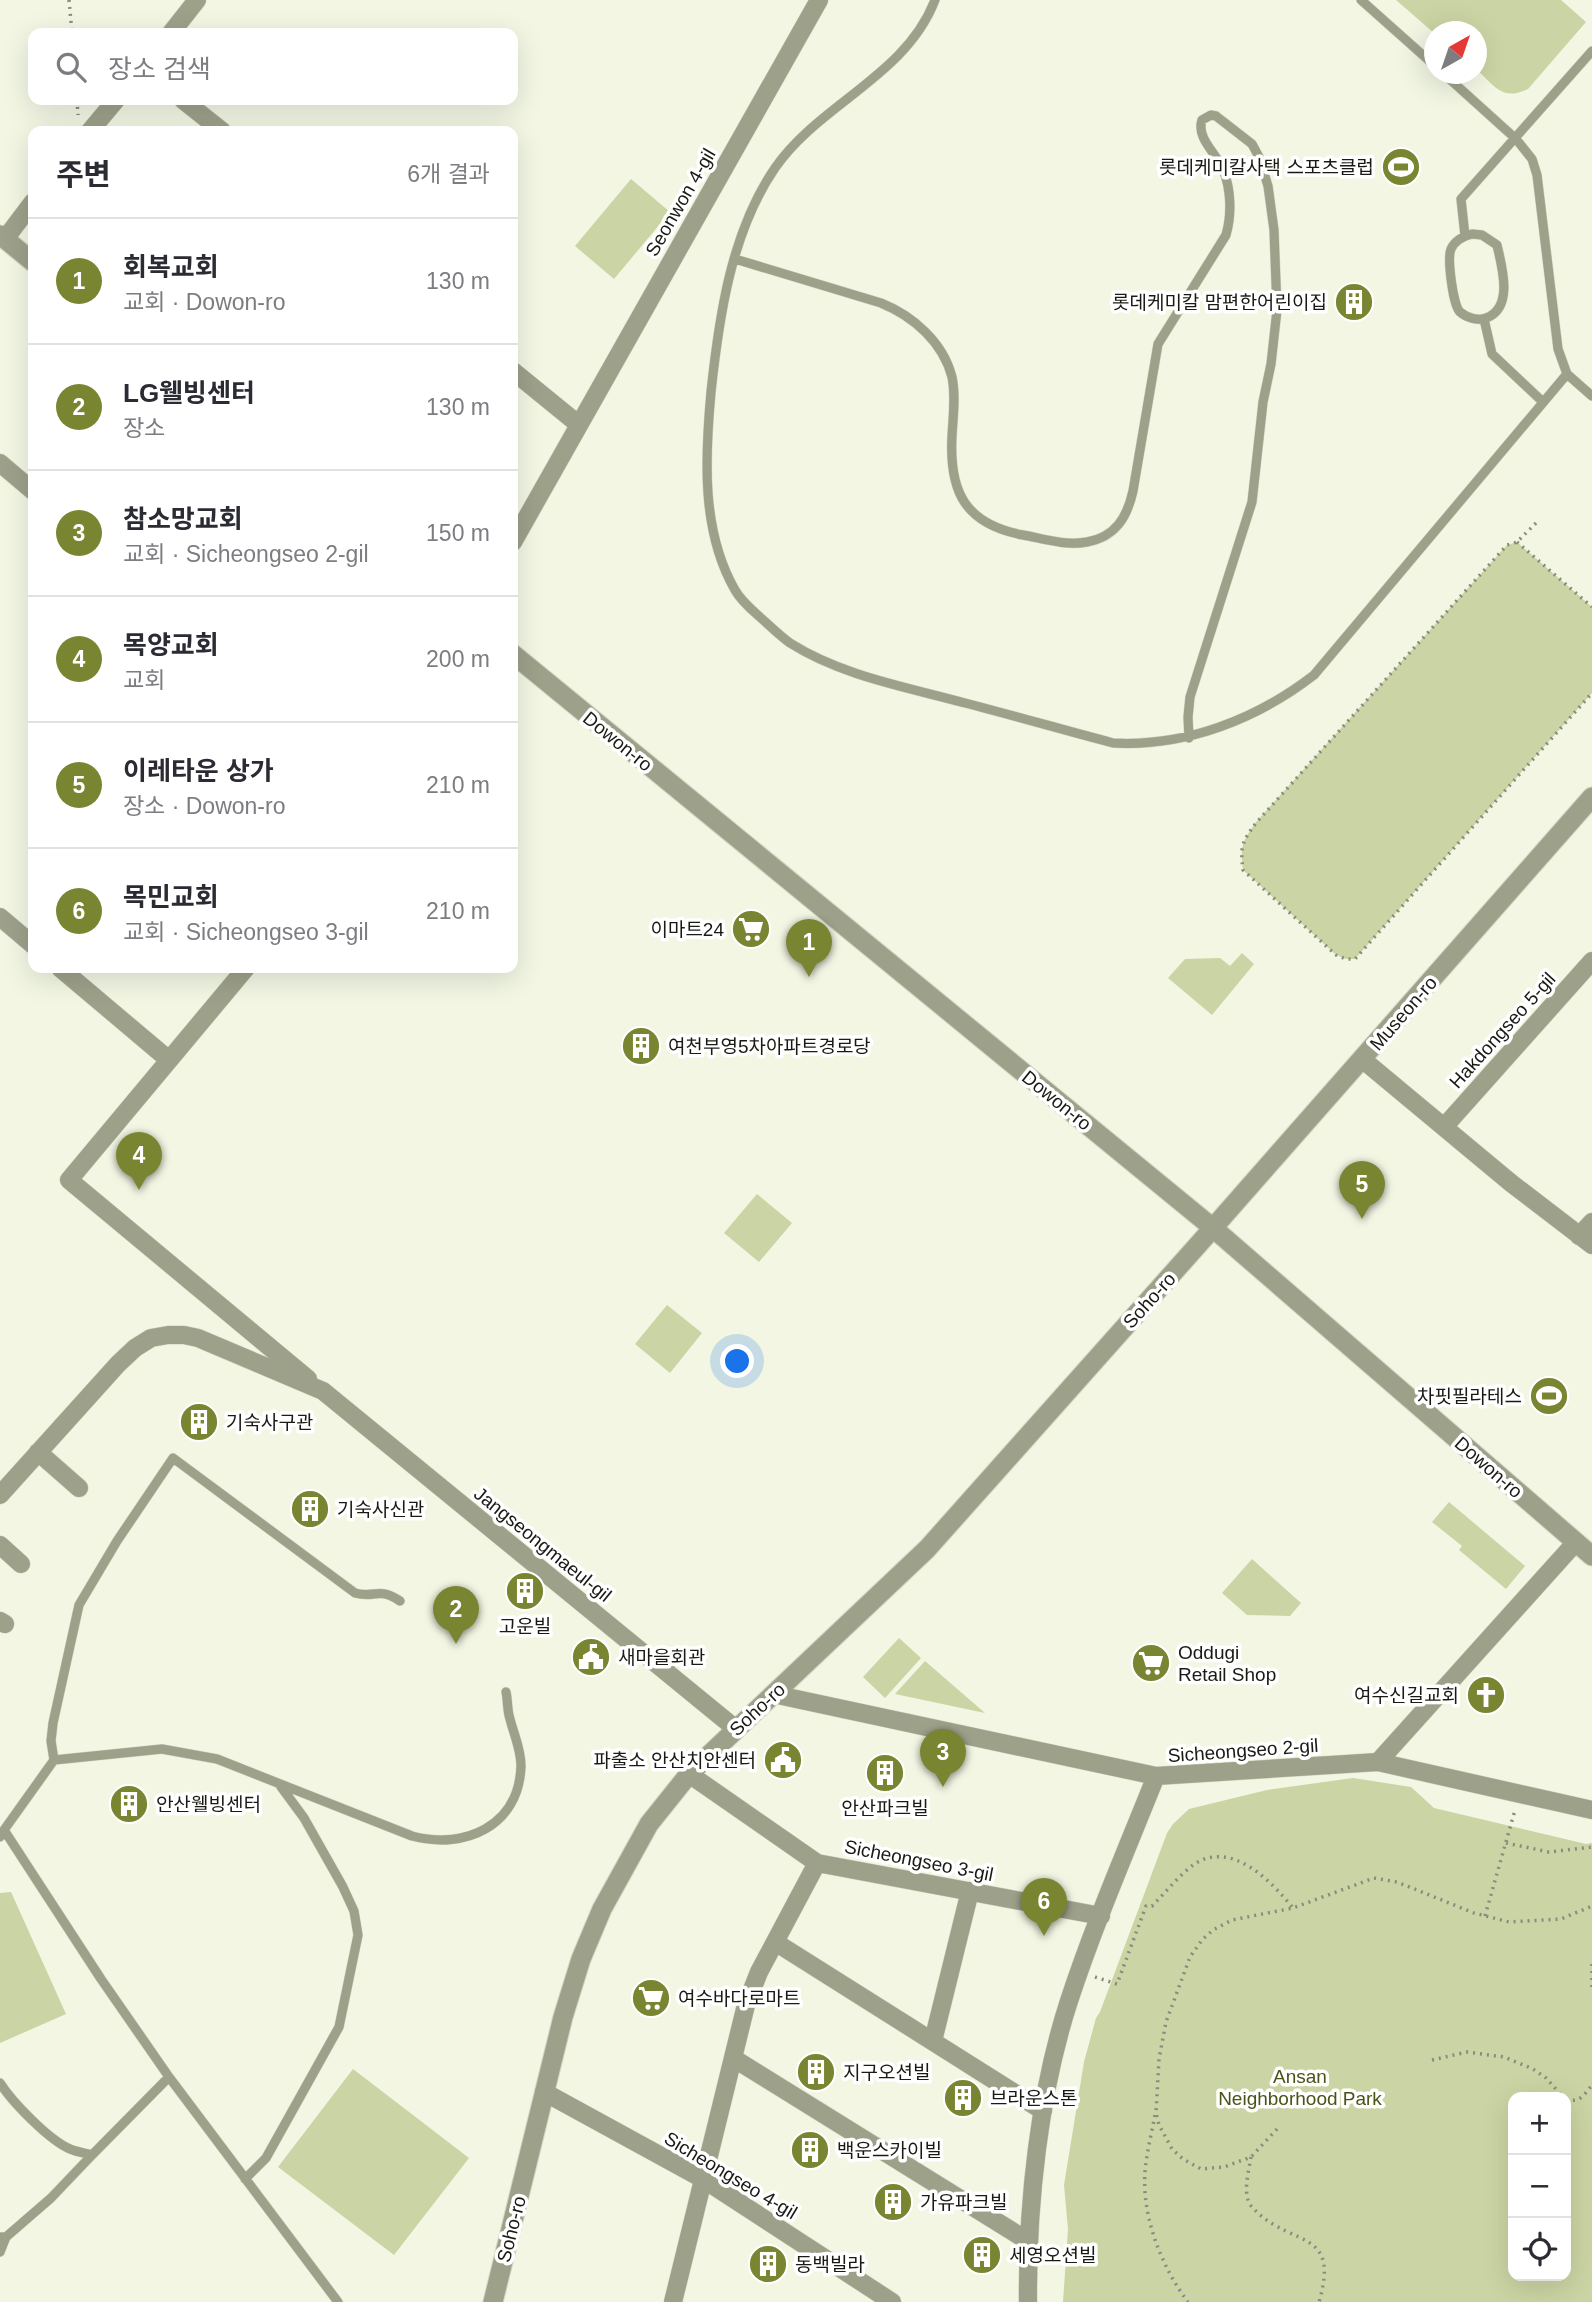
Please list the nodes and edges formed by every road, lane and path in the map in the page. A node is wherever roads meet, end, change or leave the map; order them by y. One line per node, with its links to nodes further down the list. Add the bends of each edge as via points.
1 (69, 0): 6 (path)
2 (197, 0): 7 (street)
3 (819, 0): 26 (street, Seonwon 4-gil)
4 (935, 0): 20 (lane, via 927,21 899,56 799,138 776,166 755,202)
5 (1362, 0): 9 (lane)
6 (72, 28)
7 (175, 28)
8 (1592, 51): 15 (lane)
9 (1424, 56)
10 (1455, 84): 15 (lane)
11 (112, 105): 13 (street)
12 (189, 105): 14 (street)
13 (94, 126)
14 (216, 126)
15 (1516, 139): 17 (lane, via 1461,199); 22 (lane, via 1537,174 1558,349)
16 (28, 208): 18 (street)
17 (1465, 236): 21 (lane, via 1449,256 1457,308 1470,318); 21 (lane, via 1491,239 1498,251 1503,301)
18 (2, 237): 19 (street)
19 (28, 258)
20 (735, 259): 35 (lane, via 715,360 709,496 716,544 735,591 747,605 789,642 835,665 881,680 1113,743 1142,745); 35 (lane, via 881,303 916,322 946,362 952,379 951,451 965,506 978,519 1017,534 1067,543 1092,541 1116,530 1131,502 1158,344 1229,224 1224,173 1203,136 1202,120 1216,116 1252,144 1268,186 1277,310 1255,487 1189,697)
21 (1484, 319): 25 (lane, via 1492,354)
22 (1567, 374): 24 (lane); 25 (lane)
23 (518, 375): 26 (street)
24 (1592, 396)
25 (1543, 402): 35 (lane, via 1314,675 1261,709)
26 (578, 424): 30 (street, Seonwon 4-gil)
27 (0, 463): 28 (street)
28 (28, 487)
29 (1536, 523): 31 (path)
30 (518, 533)
31 (1517, 542): 32 (path); 34 (path, via 1507,545 1256,822 1243,840 1243,870 1336,955 1355,959)
32 (1592, 607)
33 (518, 658): 46 (street, Dowon-ro)
34 (1592, 693)
35 (1189, 738)
36 (1591, 801): 42 (street, Museon-ro)
37 (0, 917): 38 (street)
38 (28, 941)
39 (1592, 961): 44 (street, Hakdongseo 5-gil)
40 (66, 973): 43 (street)
41 (242, 973): 43 (street)
42 (1362, 1059): 44 (street); 46 (street, Museon-ro)
43 (169, 1060): 48 (street, Jangseongmaeul-gil, via 69,1180)
44 (1444, 1127): 47 (street)
45 (1592, 1222): 47 (street)
46 (1213, 1228): 52 (street, Dowon-ro); 58 (street, Soho-ro, via 928,1549)
47 (1586, 1241)
48 (323, 1391): 49 (street, Jangseongmaeul-gil, via 198,1338 151,1338 127,1355); 59 (street, Jangseongmaeul-gil)
49 (38, 1452): 50 (street); 51 (street, Jangseongmaeul-gil)
50 (79, 1488)
51 (0, 1495)
52 (1576, 1542): 54 (street, Dowon-ro); 61 (street)
53 (0, 1545): 55 (street)
54 (1592, 1556)
55 (21, 1564)
56 (400, 1601): 60 (lane, via 387,1593 355,1594 173,1458 79,1605 53,1723)
57 (506, 1692): 64 (lane, via 520,1755 519,1779 505,1812 473,1836 425,1839)
58 (773, 1694): 59 (street, Soho-ro); 63 (street, Sicheongseo 2-gil)
59 (736, 1729): 62 (street, Soho-ro)
60 (54, 1760): 64 (lane, via 162,1749 217,1759); 67 (lane)
61 (1378, 1762): 63 (street, Sicheongseo 2-gil); 65 (street, Sicheongseo 2-gil)
62 (689, 1774): 70 (street); 86 (street, Soho-ro, via 649,1824 602,1909 578,1971)
63 (1156, 1776): 74 (street)
64 (279, 1784): 94 (lane, via 343,1887 358,1935 338,2027 266,2158)
65 (1592, 1810)
66 (1512, 1818): 68 (path)
67 (2, 1833): 83 (lane)
68 (1506, 1843): 69 (path, via 1549,1852); 75 (path)
69 (1592, 1847)
70 (817, 1863): 71 (street, Sicheongseo 3-gil); 76 (street, Sicheongseo 3-gil)
71 (970, 1891): 74 (street, Sicheongseo 3-gil); 80 (street)
72 (1592, 1906): 75 (path, via 1550,1921 1509,1922)
73 (1293, 1908): 75 (path, via 1374,1878 1397,1882); 78 (path, via 1270,1881 1252,1869 1221,1857 1204,1859 1152,1906 1146,1906 1117,1984); 90 (path, via 1223,1923 1196,1948 1167,2022 1159,2059)
74 (1101, 1916): 89 (street, via 1069,2002)
75 (1485, 1916)
76 (775, 1942): 80 (street); 81 (street, Sicheongseo 3-gil, via 746,2005)
77 (1592, 1965): 79 (path)
78 (1110, 1982)
79 (1592, 1990)
80 (933, 2041): 89 (street)
81 (733, 2057): 95 (street, Sicheongseo 3-gil); 97 (street)
82 (1432, 2060): 87 (path, via 1467,2052 1504,2057 1533,2069)
83 (169, 2077): 92 (lane); 94 (lane)
84 (0, 2082): 92 (lane, via 51,2136 68,2149)
85 (1592, 2085): 88 (path, via 1580,2099)
86 (544, 2092): 95 (street, Sicheongseo 4-gil); 100 (street, Soho-ro)
87 (1559, 2092)
88 (1571, 2099)
89 (1043, 2111): 97 (street)
90 (1156, 2113): 93 (path, via 1168,2143 1192,2165 1212,2169); 104 (path, via 1145,2164 1147,2207 1158,2245)
91 (1277, 2129): 93 (path)
92 (92, 2155): 96 (lane, via 51,2198)
93 (1251, 2157): 105 (path, via 1250,2204 1266,2220 1308,2241 1325,2264)
94 (245, 2179): 99 (lane)
95 (703, 2179): 101 (street, Sicheongseo 3-gil); 102 (street, Sicheongseo 4-gil)
96 (3, 2237): 98 (lane)
97 (1028, 2241): 103 (street)
98 (0, 2252)
99 (338, 2302)
100 (493, 2302)
101 (673, 2302)
102 (891, 2302)
103 (1028, 2302)
104 (1188, 2302)
105 (1319, 2302)

